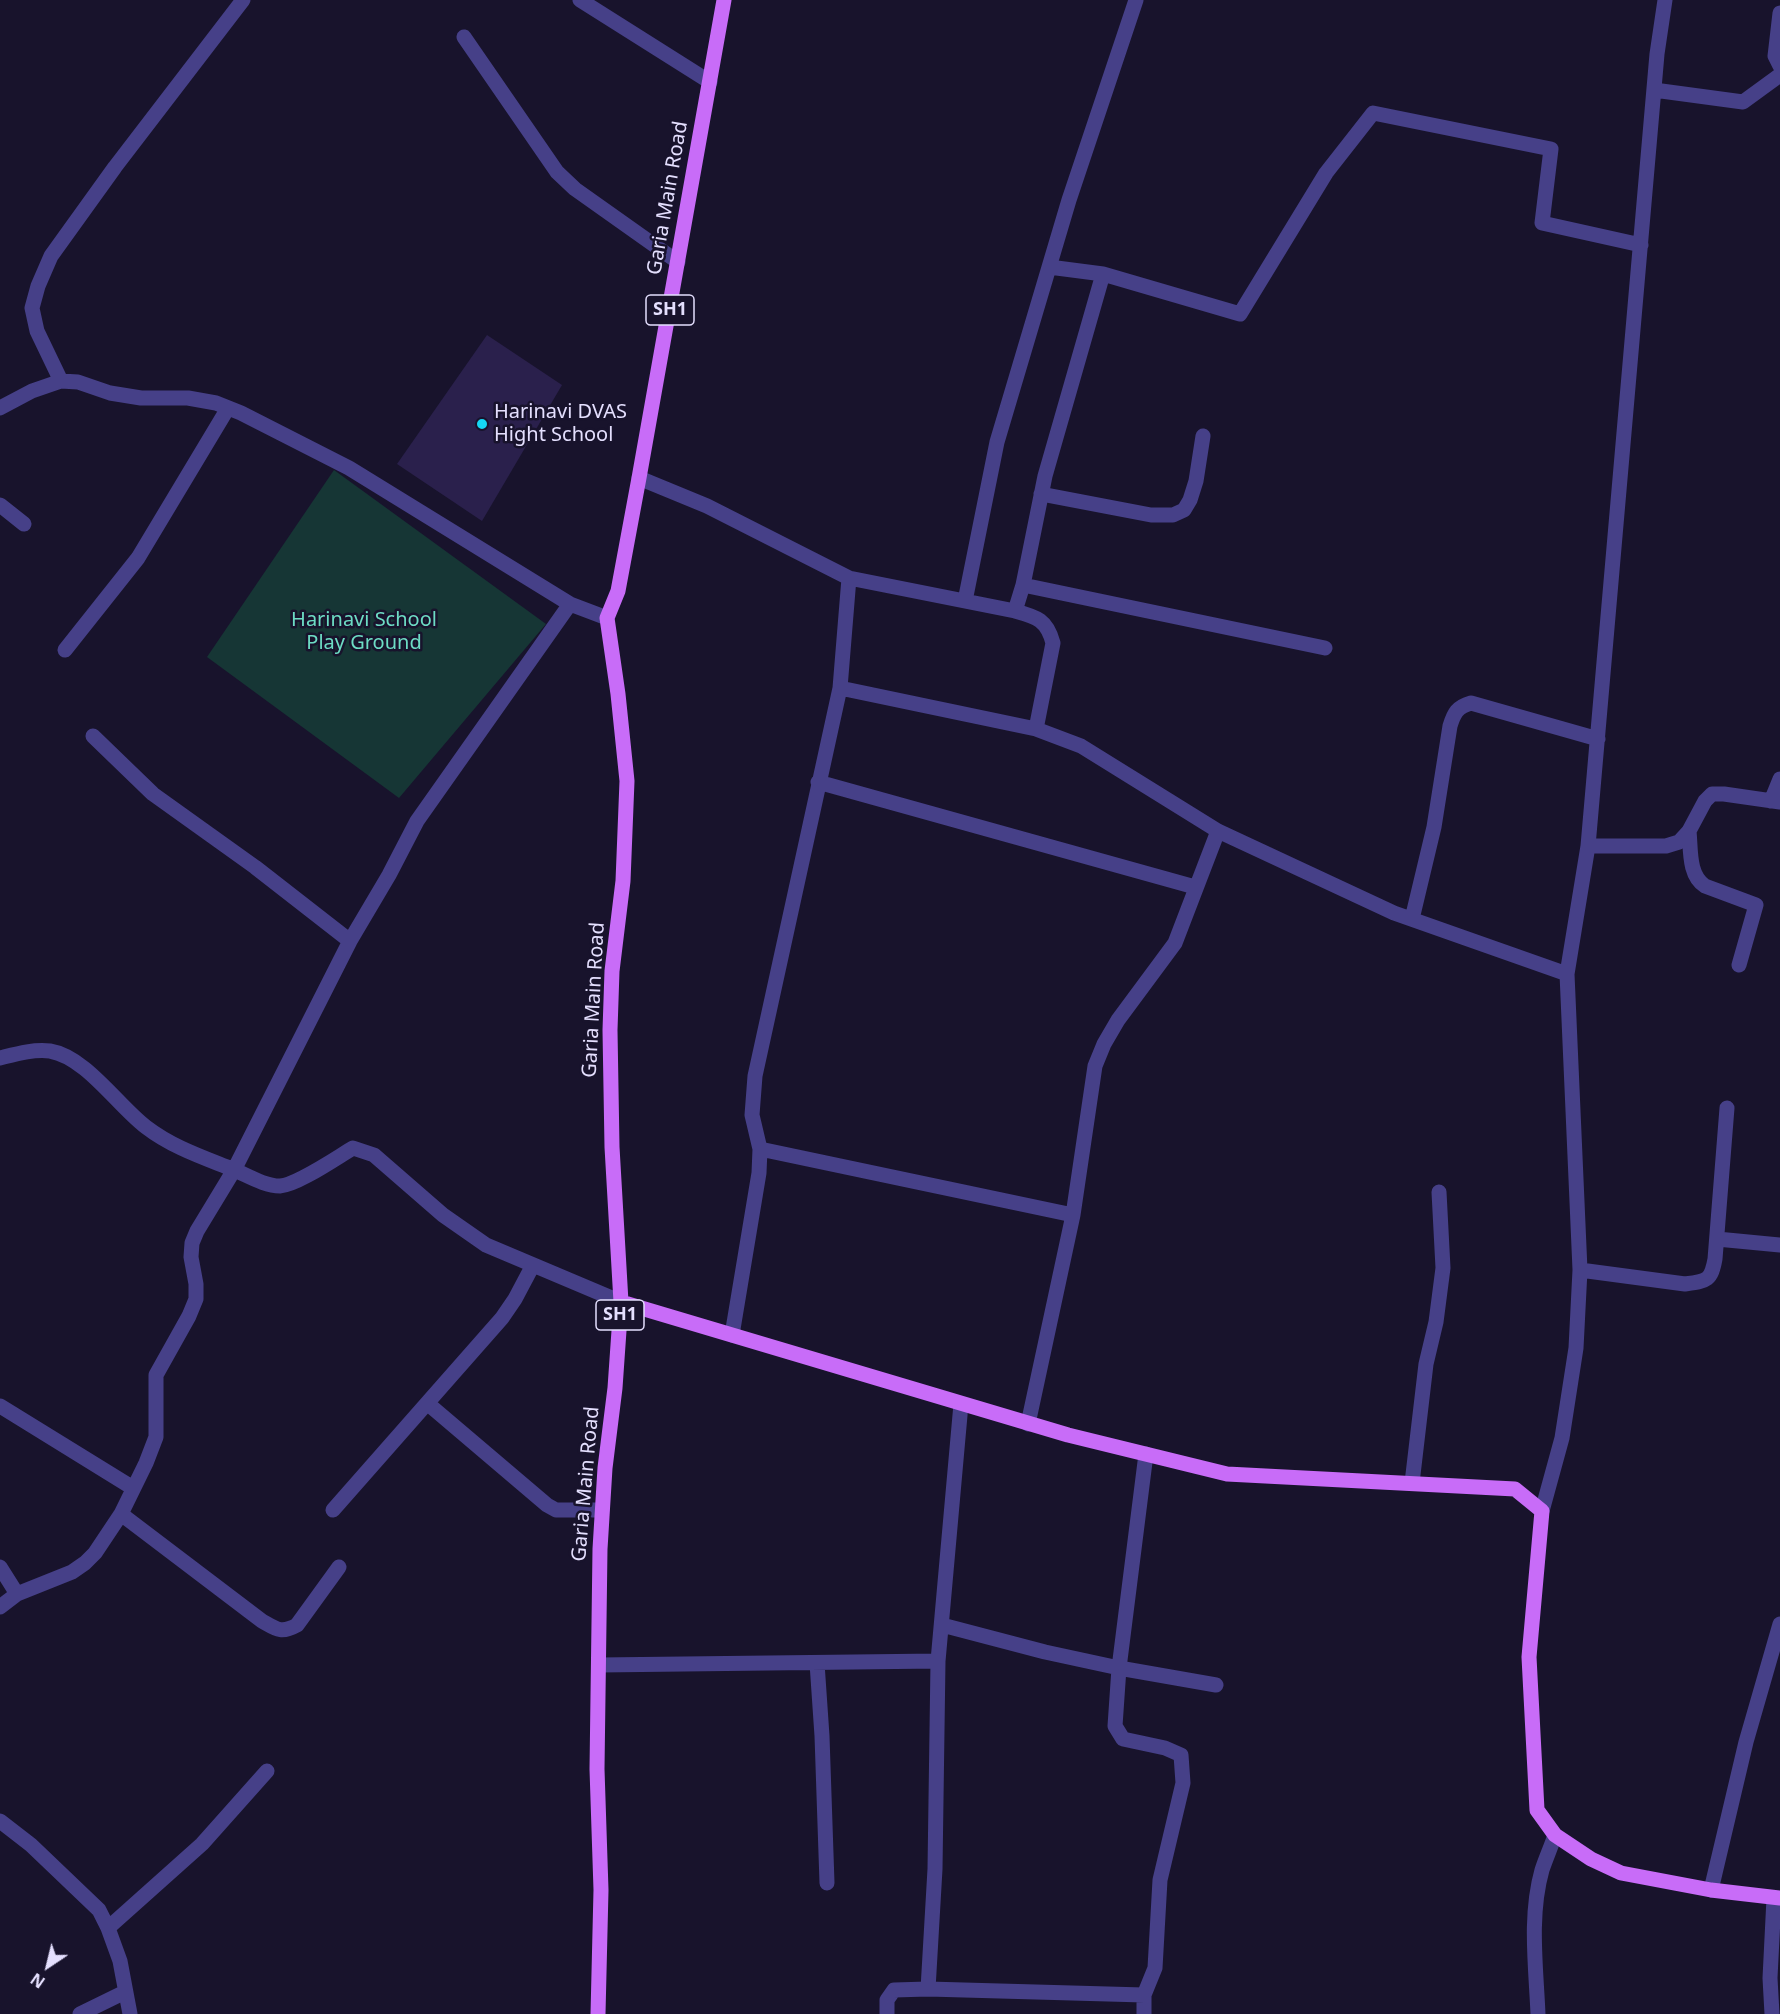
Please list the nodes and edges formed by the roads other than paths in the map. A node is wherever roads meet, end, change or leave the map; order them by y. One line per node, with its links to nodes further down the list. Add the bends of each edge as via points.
1 (243, 0): 16 (street, via 51,256 32,308 37,331)
2 (580, 0): 10 (street)
3 (724, 0): 10 (main road, Garia Main Road / SH1)
4 (1136, 0): 14 (street)
5 (1665, 0): 11 (street)
6 (1780, 12): 8 (street, via 1775,56)
7 (464, 37): 13 (street, via 557,172)
8 (1780, 66)
9 (1780, 75): 11 (street, via 1743,102)
10 (710, 82): 13 (main road, Garia Main Road / SH1)
11 (1654, 90): 12 (street)
12 (1641, 245): 15 (street, via 1542,223 1551,149 1374,113 1326,173 1240,314); 35 (street)
13 (678, 262): 20 (main road, Garia Main Road / SH1)
14 (1049, 267): 15 (street); 26 (street, via 997,442)
15 (1103, 274): 21 (street)
16 (61, 381): 17 (street); 18 (street, via 78,382 110,393 141,398 188,398)
17 (0, 408)
18 (228, 408): 27 (street, via 349,468); 31 (street, via 138,558)
19 (1203, 436): 21 (street, via 1190,500 1184,510 1173,515 1150,515)
20 (639, 478): 24 (street, via 707,506); 29 (main road, Garia Main Road / SH1, via 618,591)
21 (1041, 494): 25 (street)
22 (0, 505): 23 (street)
23 (24, 524)
24 (849, 578): 26 (street); 32 (street)
25 (1023, 585): 28 (street); 30 (street)
26 (965, 601): 28 (street)
27 (570, 604): 29 (street); 44 (street, via 417,821)
28 (1015, 612): 33 (street, via 1044,623 1053,643)
29 (607, 618): 57 (main road, Garia Main Road / SH1, via 627,781 610,1030)
30 (1325, 648)
31 (65, 650)
32 (840, 688): 33 (street); 37 (street)
33 (1036, 729): 39 (street, via 1081,746)
34 (93, 736): 44 (street, via 153,794)
35 (1598, 739): 41 (street); 43 (street, via 1471,703 1461,706 1450,726 1434,827)
36 (1780, 778): 38 (street)
37 (818, 782): 42 (street); 49 (street, via 755,1076 752,1115)
38 (1775, 801): 40 (street, via 1712,794)
39 (1218, 831): 42 (street); 43 (street)
40 (1689, 831): 41 (street, via 1679,842 1666,846); 45 (street, via 1698,881 1756,905)
41 (1588, 846): 46 (street)
42 (1195, 887): 52 (street, via 1175,943 1118,1020 1095,1066)
43 (1412, 919): 46 (street)
44 (350, 941): 50 (street)
45 (1739, 965)
46 (1567, 974): 56 (street)
47 (0, 1058): 50 (street, via 51,1051 69,1058 144,1126 187,1152)
48 (1727, 1108): 53 (street)
49 (759, 1149): 52 (street); 58 (street, via 759,1173)
50 (234, 1170): 55 (street, via 280,1186 353,1148 363,1150 374,1155 462,1230); 65 (street, via 192,1243 196,1299 156,1376 156,1437)
51 (1439, 1192): 64 (street, via 1443,1268 1426,1364)
52 (1073, 1215): 62 (street)
53 (1717, 1239): 54 (street); 56 (street, via 1713,1273 1702,1282 1685,1284)
54 (1780, 1245)
55 (533, 1265): 57 (street); 59 (street, via 502,1318)
56 (1580, 1270): 68 (street, via 1569,1395)
57 (621, 1302): 58 (main road); 67 (main road, Garia Main Road / SH1)
58 (732, 1335): 60 (main road)
59 (427, 1403): 66 (street); 67 (street, via 547,1505 556,1510)
60 (961, 1404): 62 (main road); 74 (street)
61 (0, 1406): 65 (street)
62 (1028, 1424): 63 (main road)
63 (1146, 1454): 64 (main road, via 1227,1474); 79 (street)
64 (1412, 1483): 68 (main road, via 1515,1489)
65 (133, 1488): 69 (street)
66 (333, 1510)
67 (602, 1510): 78 (main road, Garia Main Road / SH1)
68 (1542, 1511): 83 (main road, via 1529,1658 1537,1810)
69 (121, 1514): 71 (street, via 276,1629 287,1630 297,1625); 72 (street, via 85,1563)
70 (0, 1567): 72 (street)
71 (339, 1567)
72 (17, 1594): 73 (street)
73 (0, 1607)
74 (942, 1624): 76 (street); 79 (street)
75 (1780, 1624): 85 (street, via 1746,1742)
76 (938, 1661): 77 (street); 88 (street, via 935,1869)
77 (817, 1663): 78 (street); 84 (street)
78 (600, 1665): 93 (main road, Garia Main Road / SH1)
79 (1119, 1668): 80 (street); 90 (street, via 1115,1726 1123,1739 1181,1755 1183,1783 1160,1880 1155,1968)
80 (1216, 1685)
81 (267, 1770): 87 (street, via 202,1844)
82 (0, 1821): 87 (street, via 75,1886 99,1910)
83 (1556, 1835): 85 (main road, via 1621,1873); 96 (street, via 1542,1870 1537,1897)
84 (827, 1883)
85 (1711, 1890): 86 (main road)
86 (1777, 1898): 97 (street, via 1770,1978)
87 (108, 1928): 89 (street, via 120,1961)
88 (928, 1989): 90 (street); 94 (street, via 894,1990 886,2000)
89 (125, 1992): 91 (street); 92 (street)
90 (1144, 1995): 95 (street)
91 (80, 2014)
92 (129, 2014)
93 (598, 2014)
94 (887, 2014)
95 (1144, 2014)
96 (1538, 2014)
97 (1772, 2014)

